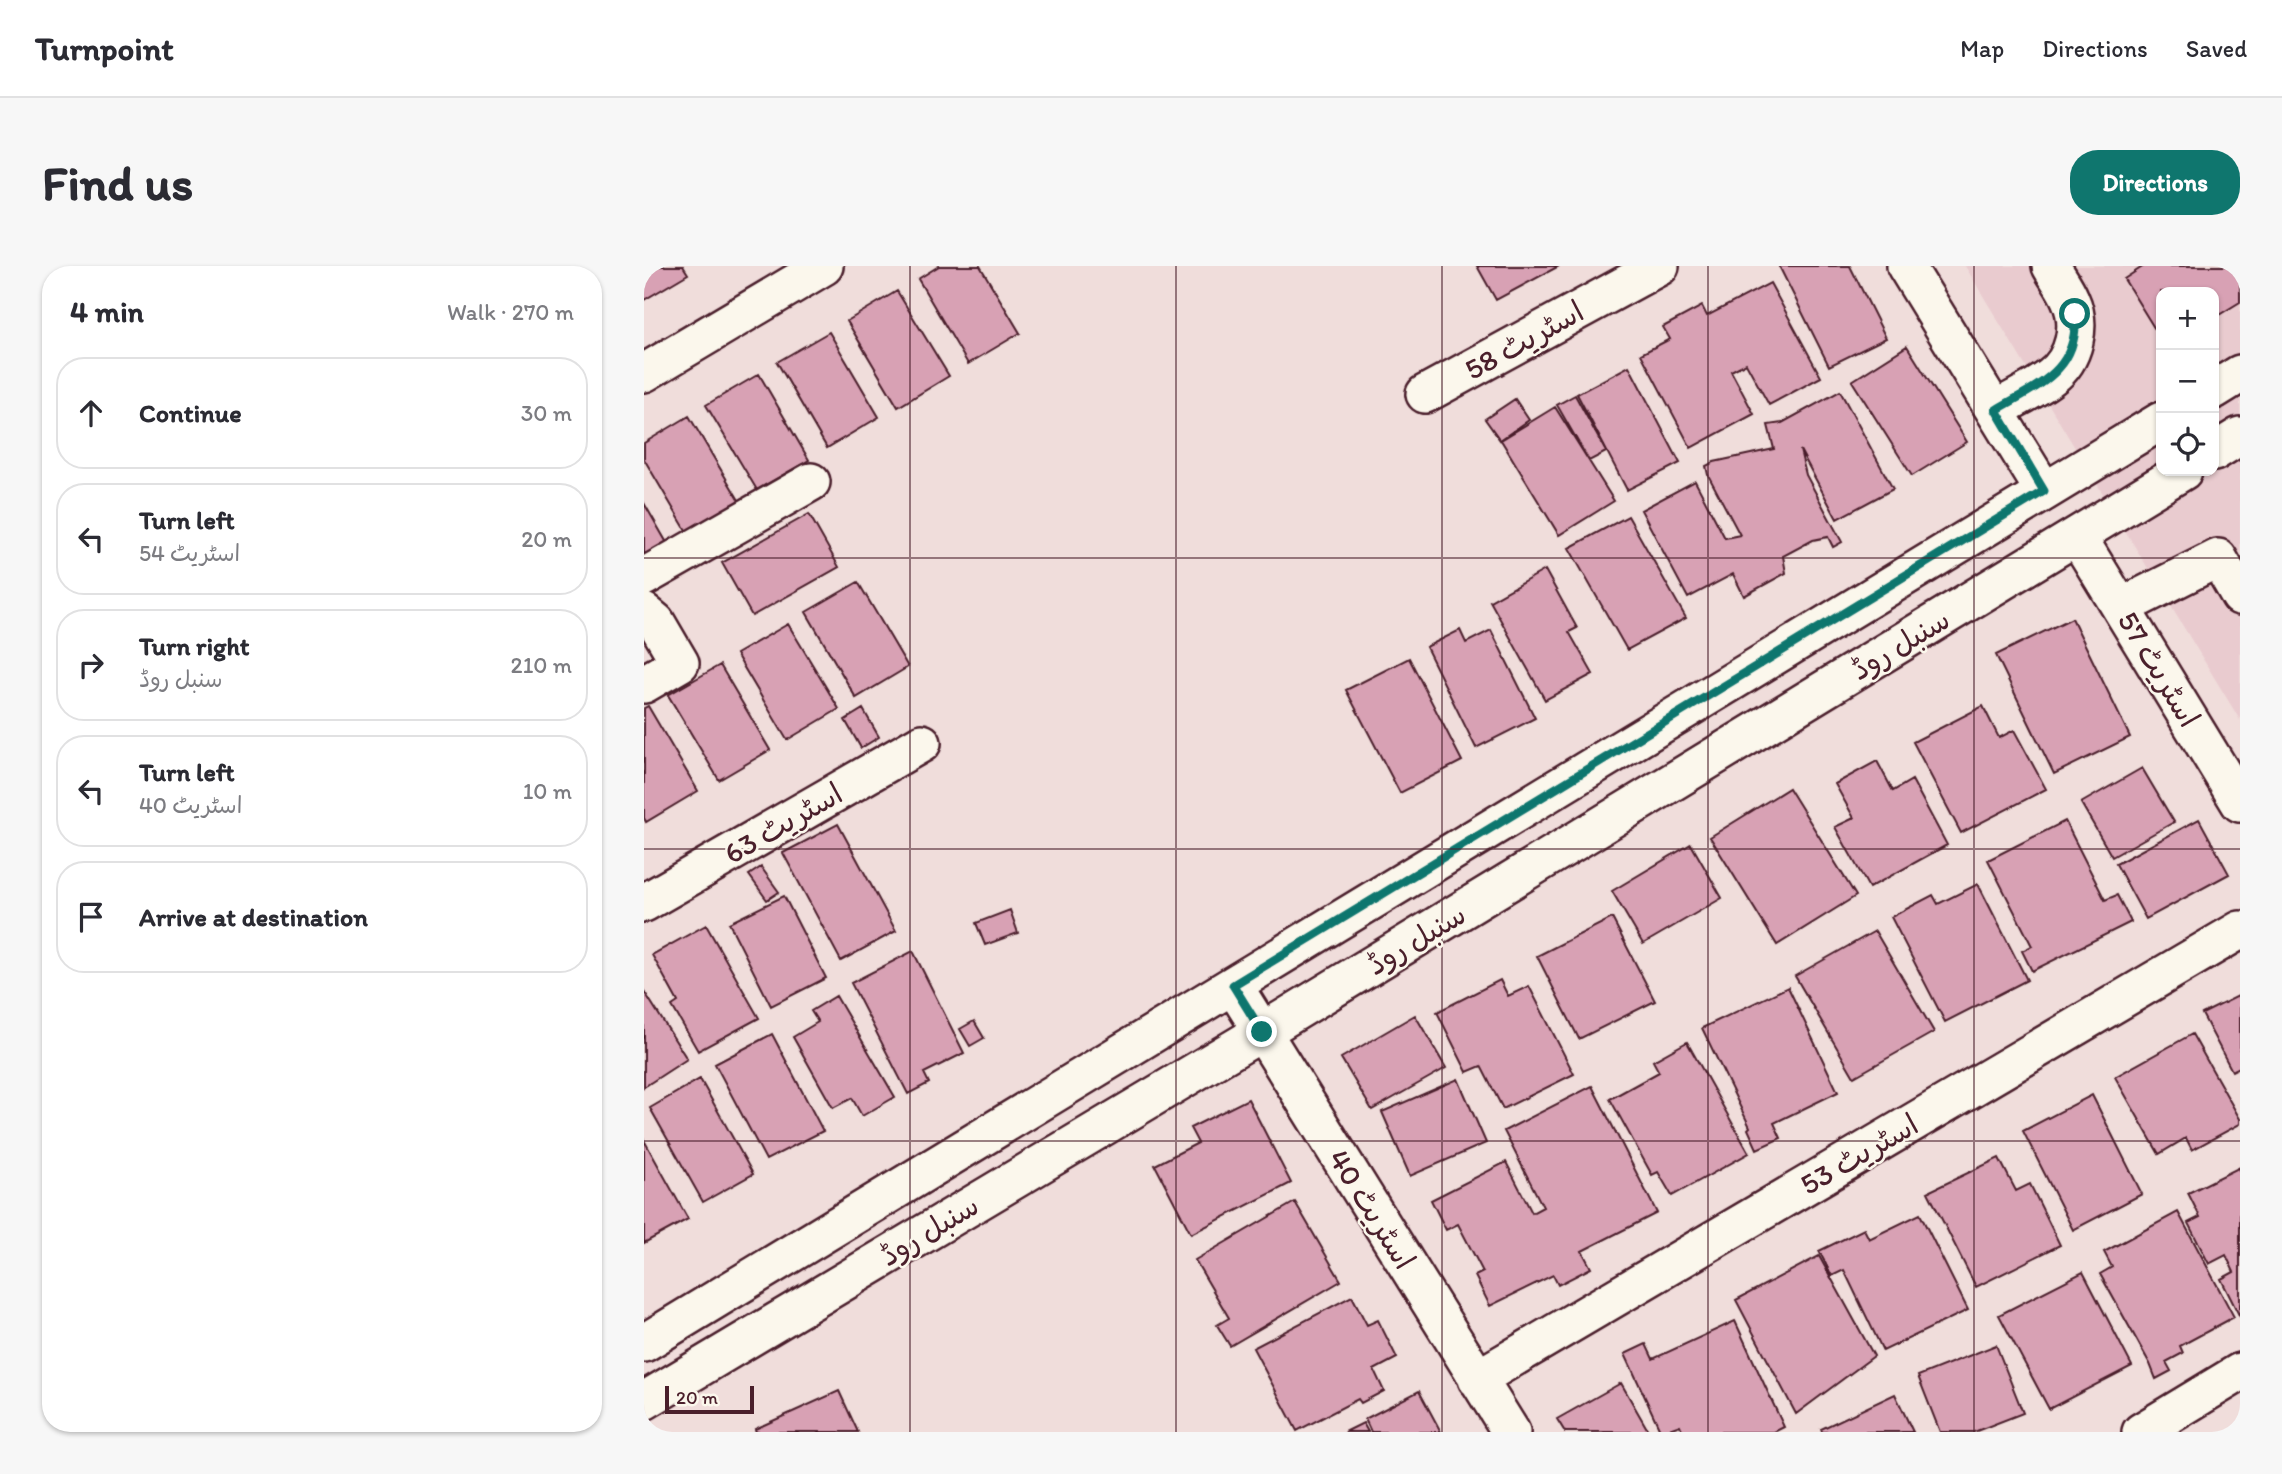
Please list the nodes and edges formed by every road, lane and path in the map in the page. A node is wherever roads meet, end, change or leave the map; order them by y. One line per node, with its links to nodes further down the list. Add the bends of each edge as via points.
1 (824, 266): 5 (street)
2 (1660, 266): 8 (street, اسٹریٹ 58)
3 (1906, 266): 9 (street)
4 (2051, 266): 9 (street, via 2075,314 2068,357 2052,377)
5 (644, 373)
6 (2240, 374): 7 (street)
7 (2219, 387)
8 (1424, 394)
9 (1996, 410): 15 (street)
10 (2156, 424): 15 (street, سنبل روڈ)
11 (2240, 436): 12 (street)
12 (2219, 449)
13 (2175, 476): 16 (street, سنبل روڈ)
14 (811, 482): 17 (street)
15 (2044, 491): 26 (street, سنبل روڈ)
16 (2077, 536): 19 (street, اسٹریٹ 57); 27 (street, سنبل روڈ)
17 (644, 578)
18 (2240, 596): 19 (street, via 2218,558)
19 (2121, 607): 23 (street, اسٹریٹ 57)
20 (644, 612): 21 (street, via 656,622 680,663)
21 (644, 684)
22 (922, 743): 24 (street, اسٹریٹ 63)
23 (2240, 803)
24 (644, 904)
25 (2240, 929): 30 (street, اسٹریٹ 53)
26 (1233, 985): 27 (street, اسٹریٹ 40); 28 (street, سنبل روڈ)
27 (1262, 1032): 30 (street, اسٹریٹ 40); 31 (street, سنبل روڈ)
28 (644, 1343)
29 (2240, 1372): 33 (street)
30 (1478, 1378): 32 (street, اسٹریٹ 40)
31 (644, 1401)
32 (1511, 1432)
33 (2141, 1432)

